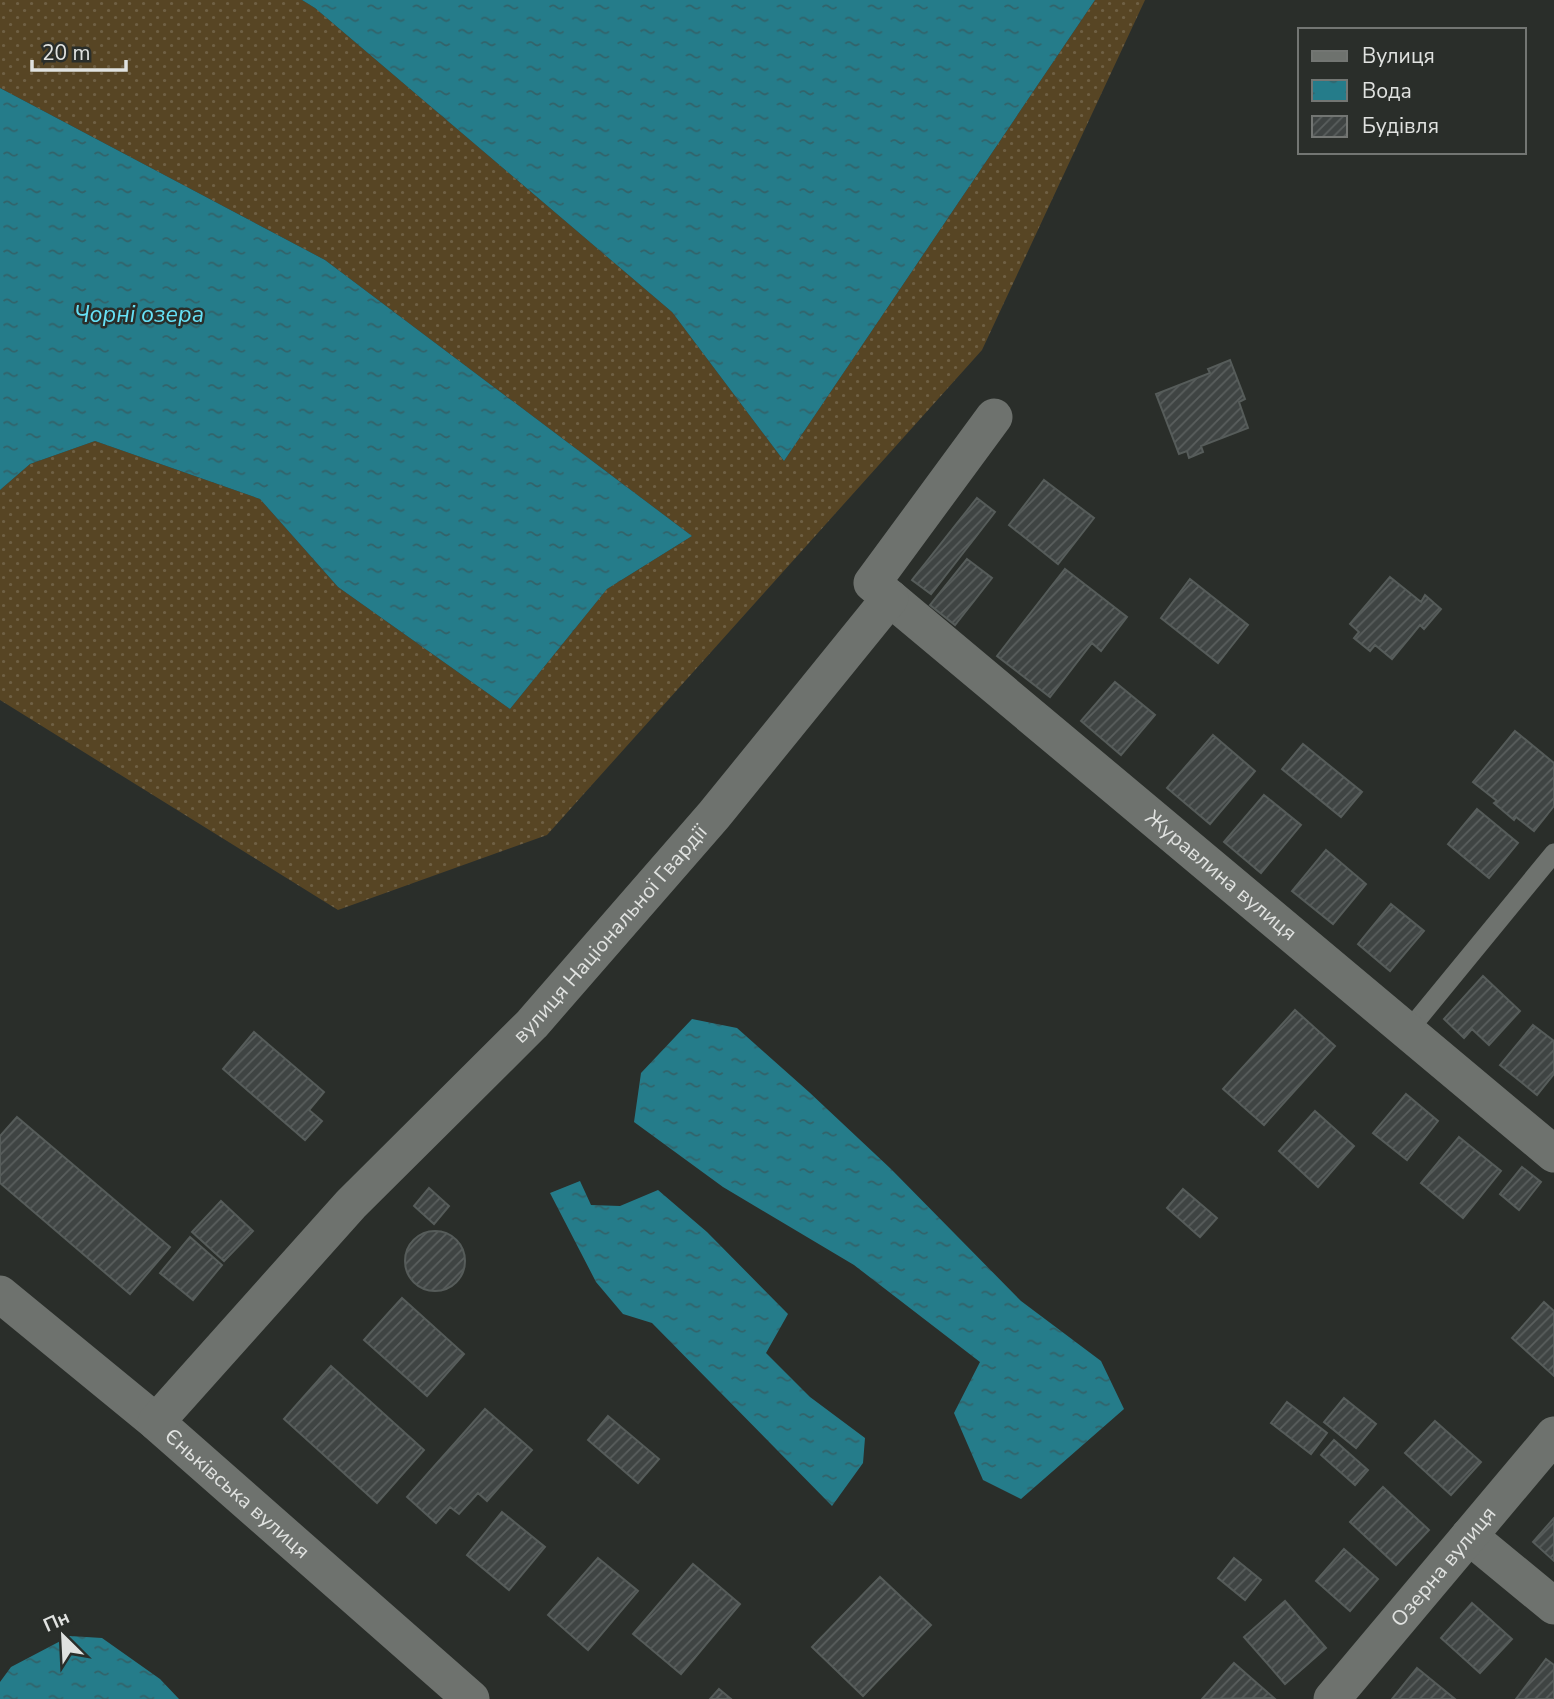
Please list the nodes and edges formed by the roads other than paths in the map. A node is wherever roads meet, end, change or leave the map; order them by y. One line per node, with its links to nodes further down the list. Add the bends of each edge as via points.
1 (994, 417): 2 (street, via 872,583)
2 (890, 598): 4 (street, Журавлина вулиця); 7 (street, вулиця Національної Гвардії, via 714,815 532,1024 351,1204)
3 (1554, 853): 4 (lane)
4 (1408, 1031): 5 (street, Журавлина вулиця)
5 (1554, 1154)
6 (0, 1294): 7 (street, Єньківська вулиця)
7 (156, 1422): 11 (street, Єньківська вулиця)
8 (1554, 1435): 9 (street, Озерна вулиця)
9 (1469, 1536): 10 (street); 12 (street, Озерна вулиця)
10 (1554, 1606)
11 (471, 1699)
12 (1332, 1699)

